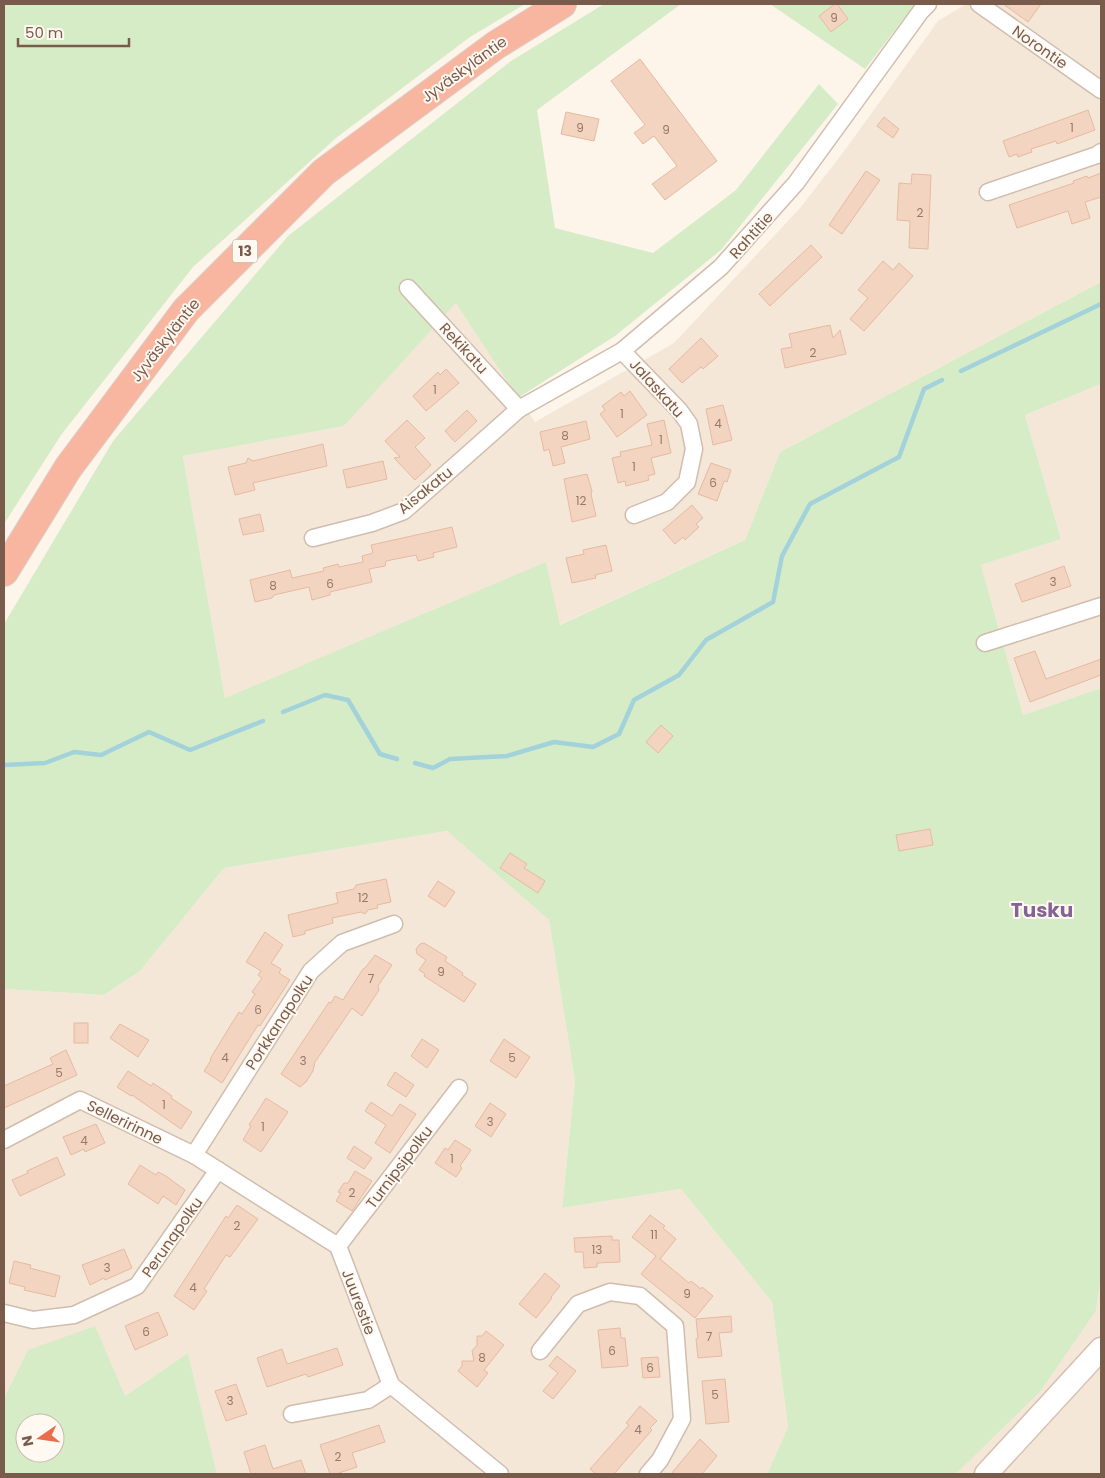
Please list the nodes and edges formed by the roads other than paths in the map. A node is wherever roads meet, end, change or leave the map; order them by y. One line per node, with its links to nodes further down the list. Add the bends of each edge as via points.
1 (562, 4): 12 (highway, Jyväskyläntie / 13, via 496,45 324,172 186,310 68,468)
2 (928, 4): 8 (street, Rahtitie, via 796,183 722,267)
3 (979, 4): 4 (street, Norontie)
4 (1101, 90)
5 (1101, 152): 6 (street)
6 (988, 192)
7 (408, 288): 9 (street, Rekikatu)
8 (622, 351): 9 (street, Rahtitie); 10 (street, Jalaskatu, via 679,410 689,424 694,449 687,482 667,502)
9 (519, 409): 11 (street, Aisakatu, via 404,511)
10 (634, 515)
11 (313, 538)
12 (4, 572)
13 (1101, 606): 14 (street)
14 (985, 643)
15 (394, 924): 18 (street, Porkkanapolku, via 342,943 312,971)
16 (460, 1088): 20 (street, Turnipsipolku)
17 (4, 1140): 18 (street, Selleririnne, via 80,1100)
18 (194, 1154): 19 (street)
19 (218, 1170): 20 (street); 21 (street, Perunapolku, via 137,1286 74,1315 33,1320)
20 (338, 1246): 24 (street, Juurestie)
21 (4, 1313)
22 (1101, 1349): 28 (street)
23 (540, 1351): 27 (street, via 578,1304 610,1292 640,1296 675,1326 682,1419 660,1460)
24 (391, 1386): 25 (street, via 368,1400); 26 (street)
25 (292, 1414)
26 (500, 1474)
27 (648, 1474)
28 (986, 1474)

